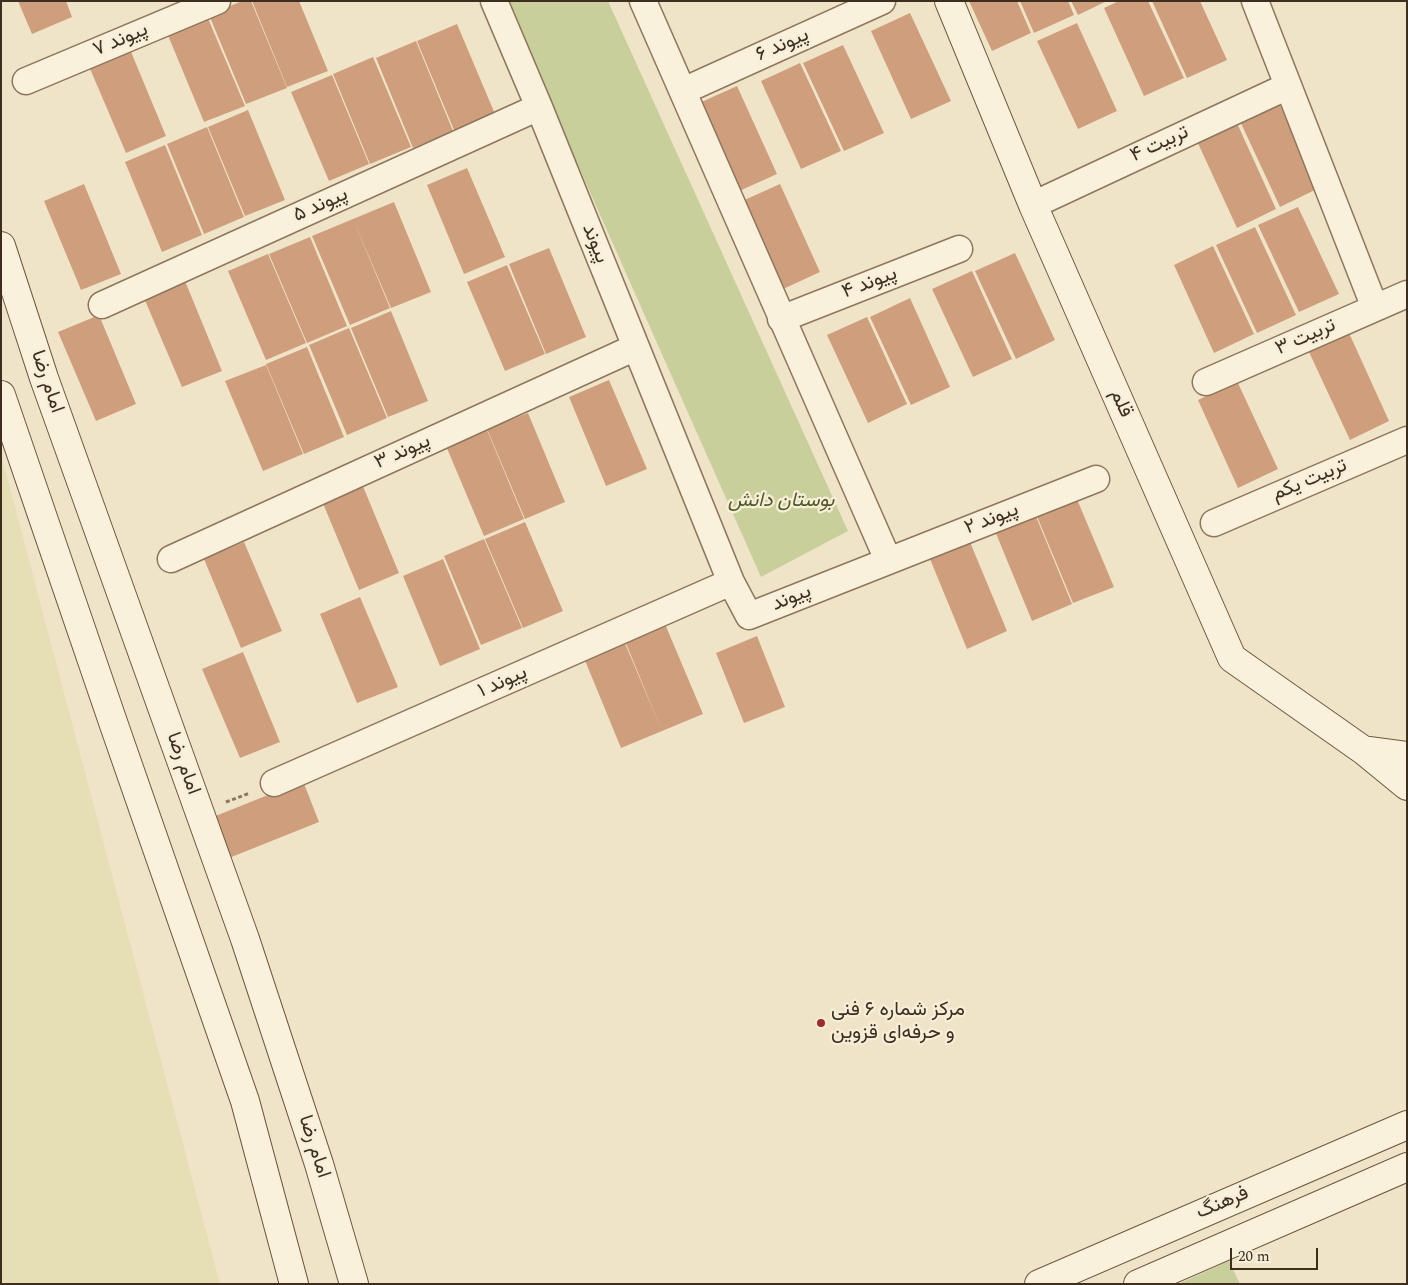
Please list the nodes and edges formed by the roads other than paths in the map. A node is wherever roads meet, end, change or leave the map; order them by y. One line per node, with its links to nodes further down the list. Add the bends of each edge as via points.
1 (217, 1): 7 (street, پیوند ۷)
2 (494, 1): 10 (street, پیوند)
3 (643, 1): 9 (street)
4 (882, 1): 9 (street, پیوند ۶)
5 (949, 1): 11 (street, قلم)
6 (1254, 1): 8 (street)
7 (26, 81)
8 (1288, 86): 11 (street, تربیت ۴); 16 (street)
9 (684, 91): 17 (street)
10 (539, 108): 15 (street, پیوند ۵); 18 (street, پیوند)
11 (1033, 205): 27 (street, قلم, via 1232,658)
12 (1, 246): 34 (street, امام رضا, via 44,378 245,939 319,1164)
13 (960, 250): 17 (street, پیوند ۴)
14 (1407, 294): 16 (street, تربیت ۳)
15 (102, 305)
16 (1375, 308): 19 (street, تربیت ۳)
17 (781, 319): 25 (street)
18 (636, 347): 24 (street, پیوند ۳); 26 (street, پیوند)
19 (1206, 382)
20 (1, 394): 33 (street, via 245,1101)
21 (1407, 440): 23 (street, تربیت یکم)
22 (1096, 479): 25 (street, پیوند ۲)
23 (1214, 523)
24 (171, 559)
25 (888, 560): 26 (street, پیوند, via 749,616)
26 (731, 582): 29 (street, پیوند ۱)
27 (1363, 750): 28 (street, قلم); 30 (street, قلم)
28 (1407, 756)
29 (274, 783)
30 (1407, 786)
31 (1407, 1125): 35 (street, فرهنگ)
32 (1407, 1167): 36 (street, فرهنگ)
33 (294, 1284)
34 (354, 1284)
35 (1039, 1284)
36 (1138, 1284)

